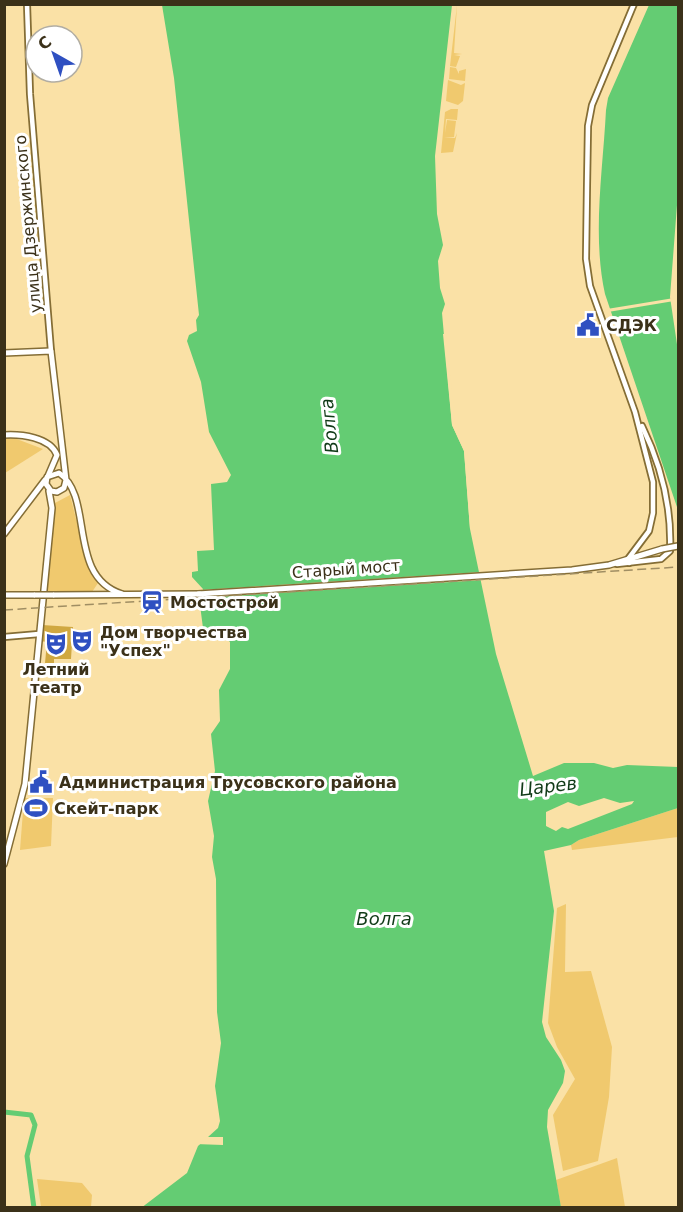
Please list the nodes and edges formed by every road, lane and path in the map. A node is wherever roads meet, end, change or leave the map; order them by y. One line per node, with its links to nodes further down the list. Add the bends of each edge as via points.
1 (27, 4): 3 (main road, улица Дзержинского, via 30,94)
2 (634, 4): 5 (main road, via 590,113 586,260 590,286)
3 (51, 351): 4 (main road); 8 (main road, улица Дзержинского)
4 (4, 353)
5 (636, 412): 13 (main road, via 654,498 652,523); 16 (main road, via 655,453 668,506 671,543 668,555 661,559)
6 (4, 435): 7 (main road, via 21,434 51,447 57,455)
7 (47, 478): 8 (main road, via 59,473); 9 (main road); 12 (main road)
8 (66, 480): 10 (main road); 20 (main road, улица Дзержинского, via 96,576 109,589)
9 (48, 489): 10 (main road); 11 (main road)
10 (60, 491): 11 (main road)
11 (52, 508): 21 (main road)
12 (4, 534)
13 (645, 538): 15 (main road); 16 (main road)
14 (678, 546): 15 (main road, Старый мост, bridge)
15 (647, 553): 16 (main road, Старый мост)
16 (628, 561): 20 (main road, Старый мост, via 572,570)
17 (4, 590): 19 (main road)
18 (4, 595): 19 (main road, Старый мост)
19 (19, 595): 20 (main road, Старый мост, bridge)
20 (135, 596)
21 (39, 634): 22 (main road); 23 (main road, via 25,784)
22 (4, 637)
23 (4, 864)

